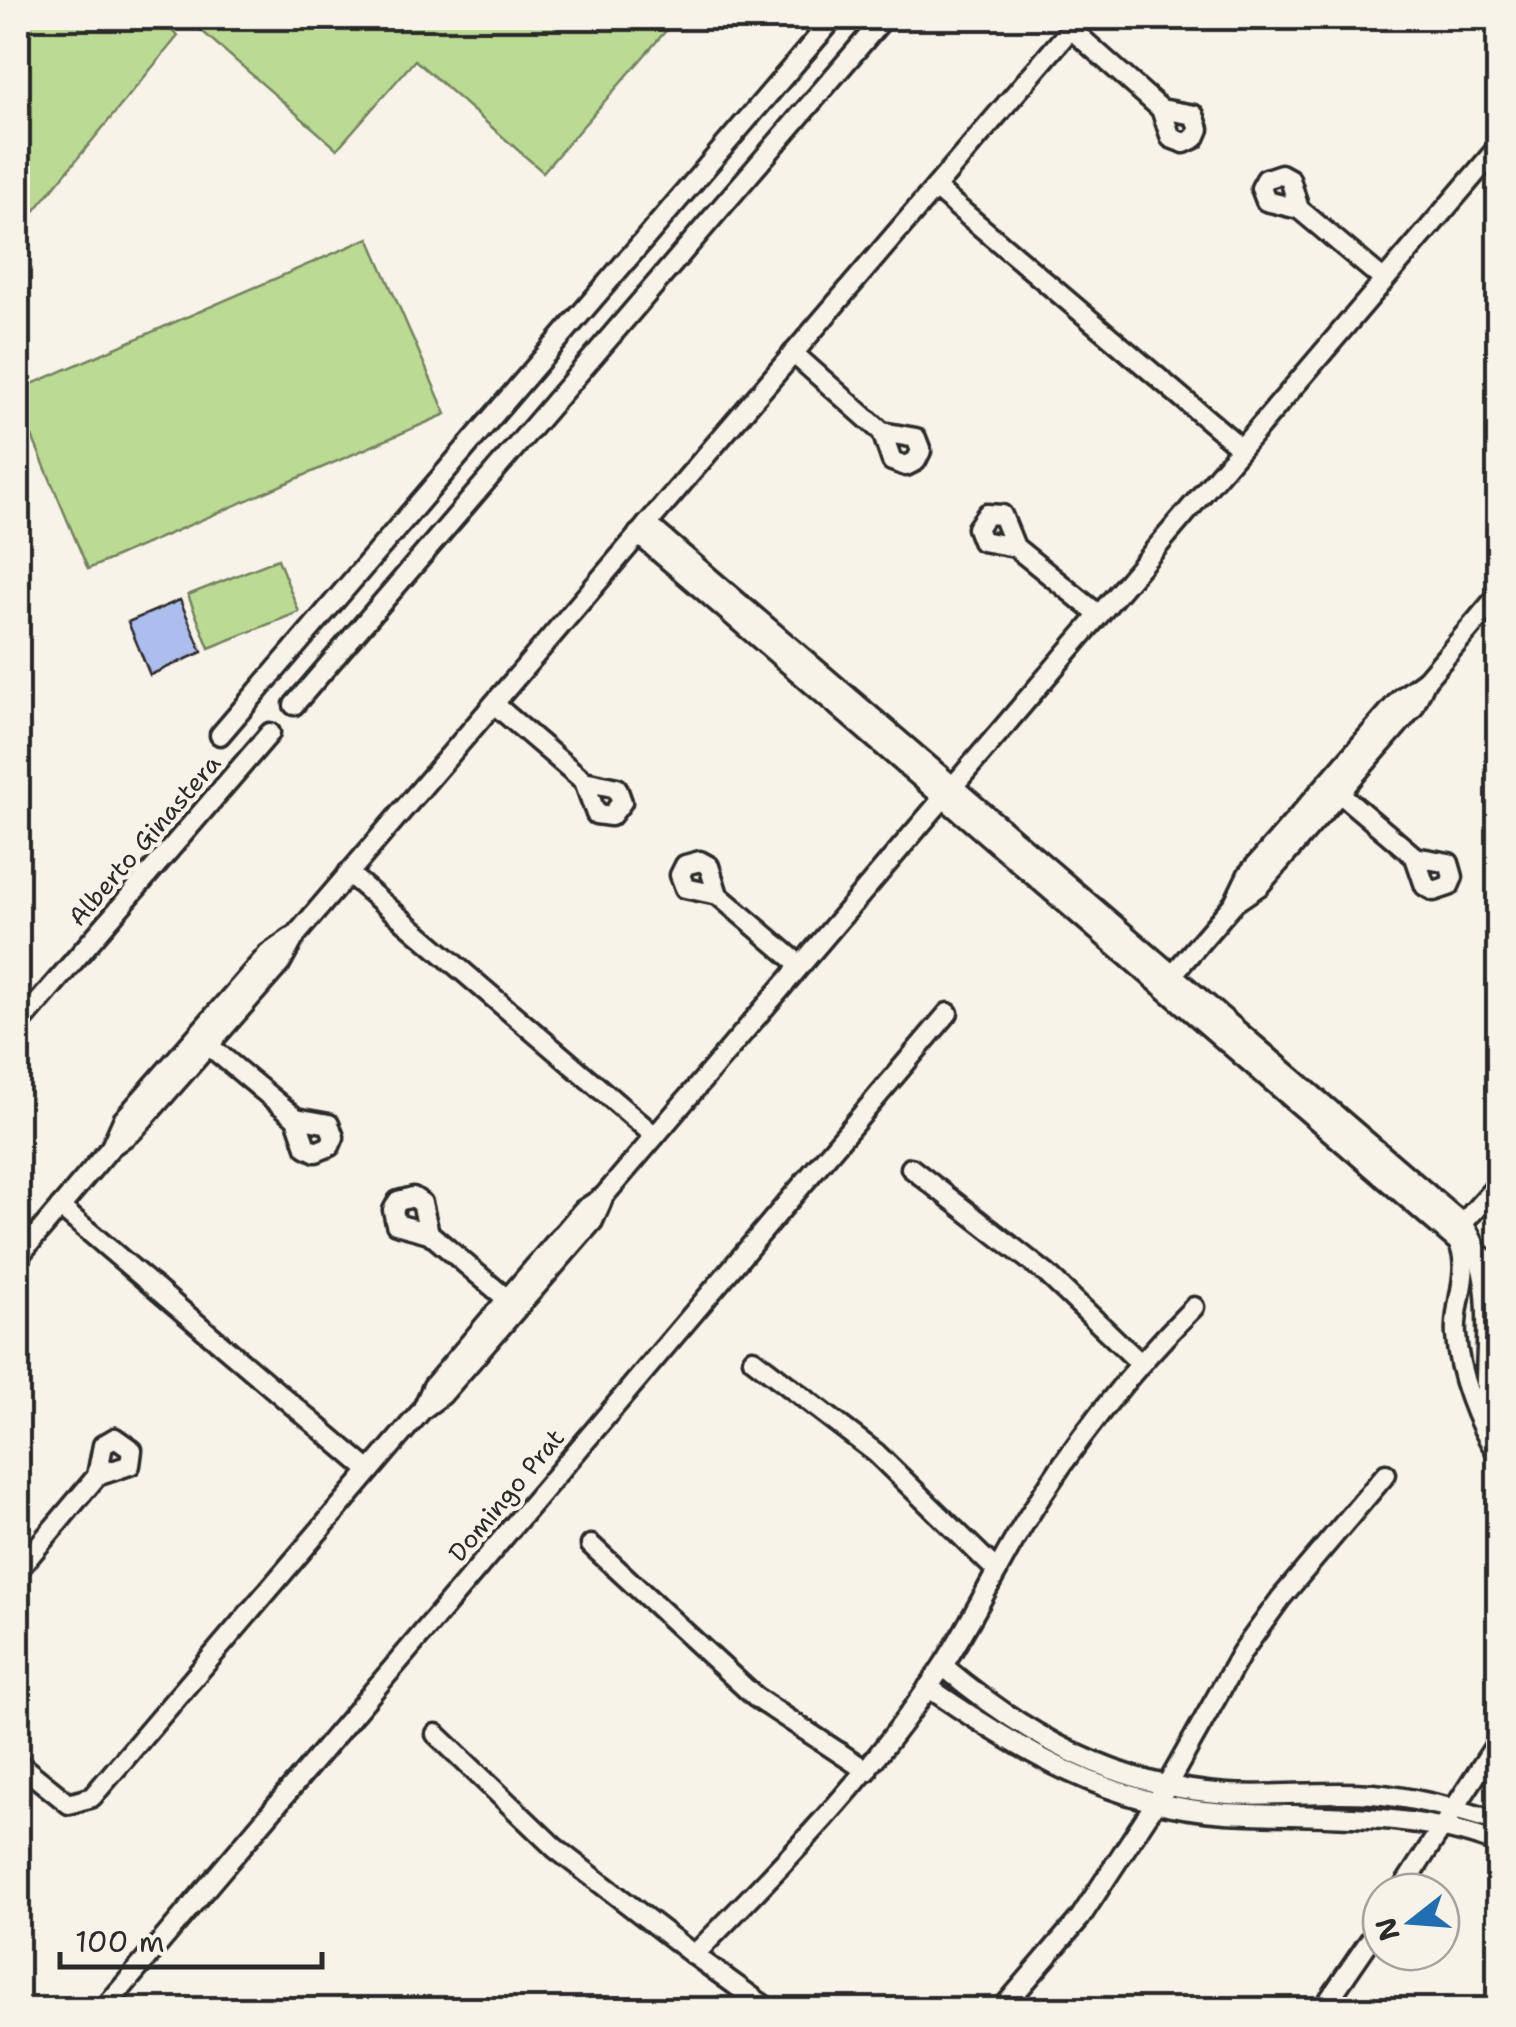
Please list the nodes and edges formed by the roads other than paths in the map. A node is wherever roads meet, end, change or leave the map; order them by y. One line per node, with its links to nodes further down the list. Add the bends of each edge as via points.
1 (834, 18): 19 (street)
2 (884, 18): 17 (street)
3 (1076, 21): 4 (street); 6 (street)
4 (1161, 109)
5 (1498, 147): 8 (street)
6 (935, 188): 9 (street); 11 (street)
7 (1299, 208): 8 (street)
8 (1384, 280): 11 (street)
9 (793, 354): 10 (street); 12 (street)
10 (882, 432)
11 (1242, 448): 15 (street)
12 (643, 529): 16 (street); 22 (street)
13 (1016, 547): 15 (street)
14 (1495, 605): 21 (street, via 1401,698)
15 (1099, 615): 22 (street)
16 (494, 704): 20 (street); 24 (street)
17 (294, 706)
18 (270, 733): 31 (street, Alberto Ginastera)
19 (220, 735)
20 (584, 782)
21 (1333, 788): 23 (street); 29 (street, via 1248,874 1234,903)
22 (947, 791): 28 (street); 29 (street)
23 (1415, 857)
24 (348, 873): 32 (street, via 296,935 268,954); 34 (street)
25 (718, 896): 28 (street)
26 (1498, 940): 27 (street)
27 (1498, 953)
28 (800, 965): 34 (street)
29 (1167, 980): 39 (street)
30 (948, 1013): 70 (street, Domingo Prat)
31 (18, 1026)
32 (203, 1040): 33 (street); 37 (street, via 122,1120 111,1147)
33 (296, 1118)
34 (655, 1136): 42 (street, via 604,1196 583,1210)
35 (911, 1168): 46 (street, via 1047,1274)
36 (1498, 1184): 39 (street)
37 (60, 1207): 40 (street); 50 (street)
38 (429, 1233): 42 (street)
39 (1463, 1240): 41 (street); 47 (street, via 1490,1332); 48 (street, via 1456,1336)
40 (18, 1257)
41 (1498, 1266)
42 (512, 1303): 50 (street, via 433,1386 423,1409)
43 (1194, 1307): 46 (street)
44 (1498, 1351): 47 (street)
45 (753, 1359): 55 (street, via 876,1453)
46 (1140, 1362): 55 (street, via 1066,1458)
47 (1484, 1367): 48 (street)
48 (1487, 1432): 49 (street)
49 (1498, 1454)
50 (370, 1471): 60 (street, via 92,1797 68,1804)
51 (1386, 1474): 62 (street, via 1252,1638)
52 (97, 1476): 54 (street)
53 (592, 1545): 61 (street, via 755,1697)
54 (18, 1570)
55 (997, 1571): 56 (street)
56 (942, 1666): 57 (street); 62 (street, via 1051,1743)
57 (928, 1687): 61 (street); 62 (street, via 1033,1757 1076,1777)
58 (436, 1734): 69 (street, via 555,1848)
59 (1498, 1741): 63 (street)
60 (18, 1763)
61 (867, 1771): 69 (street)
62 (1161, 1795): 63 (street, via 1371,1794); 65 (street, via 1224,1813); 72 (street, via 1080,1918)
63 (1452, 1808): 64 (street); 65 (street)
64 (1498, 1822)
65 (1440, 1827): 66 (street); 67 (street)
66 (1498, 1844)
67 (1412, 1872)
68 (1361, 1953): 73 (street)
69 (694, 1955): 71 (street)
70 (104, 2010)
71 (770, 2010)
72 (1002, 2010)
73 (1322, 2010)

